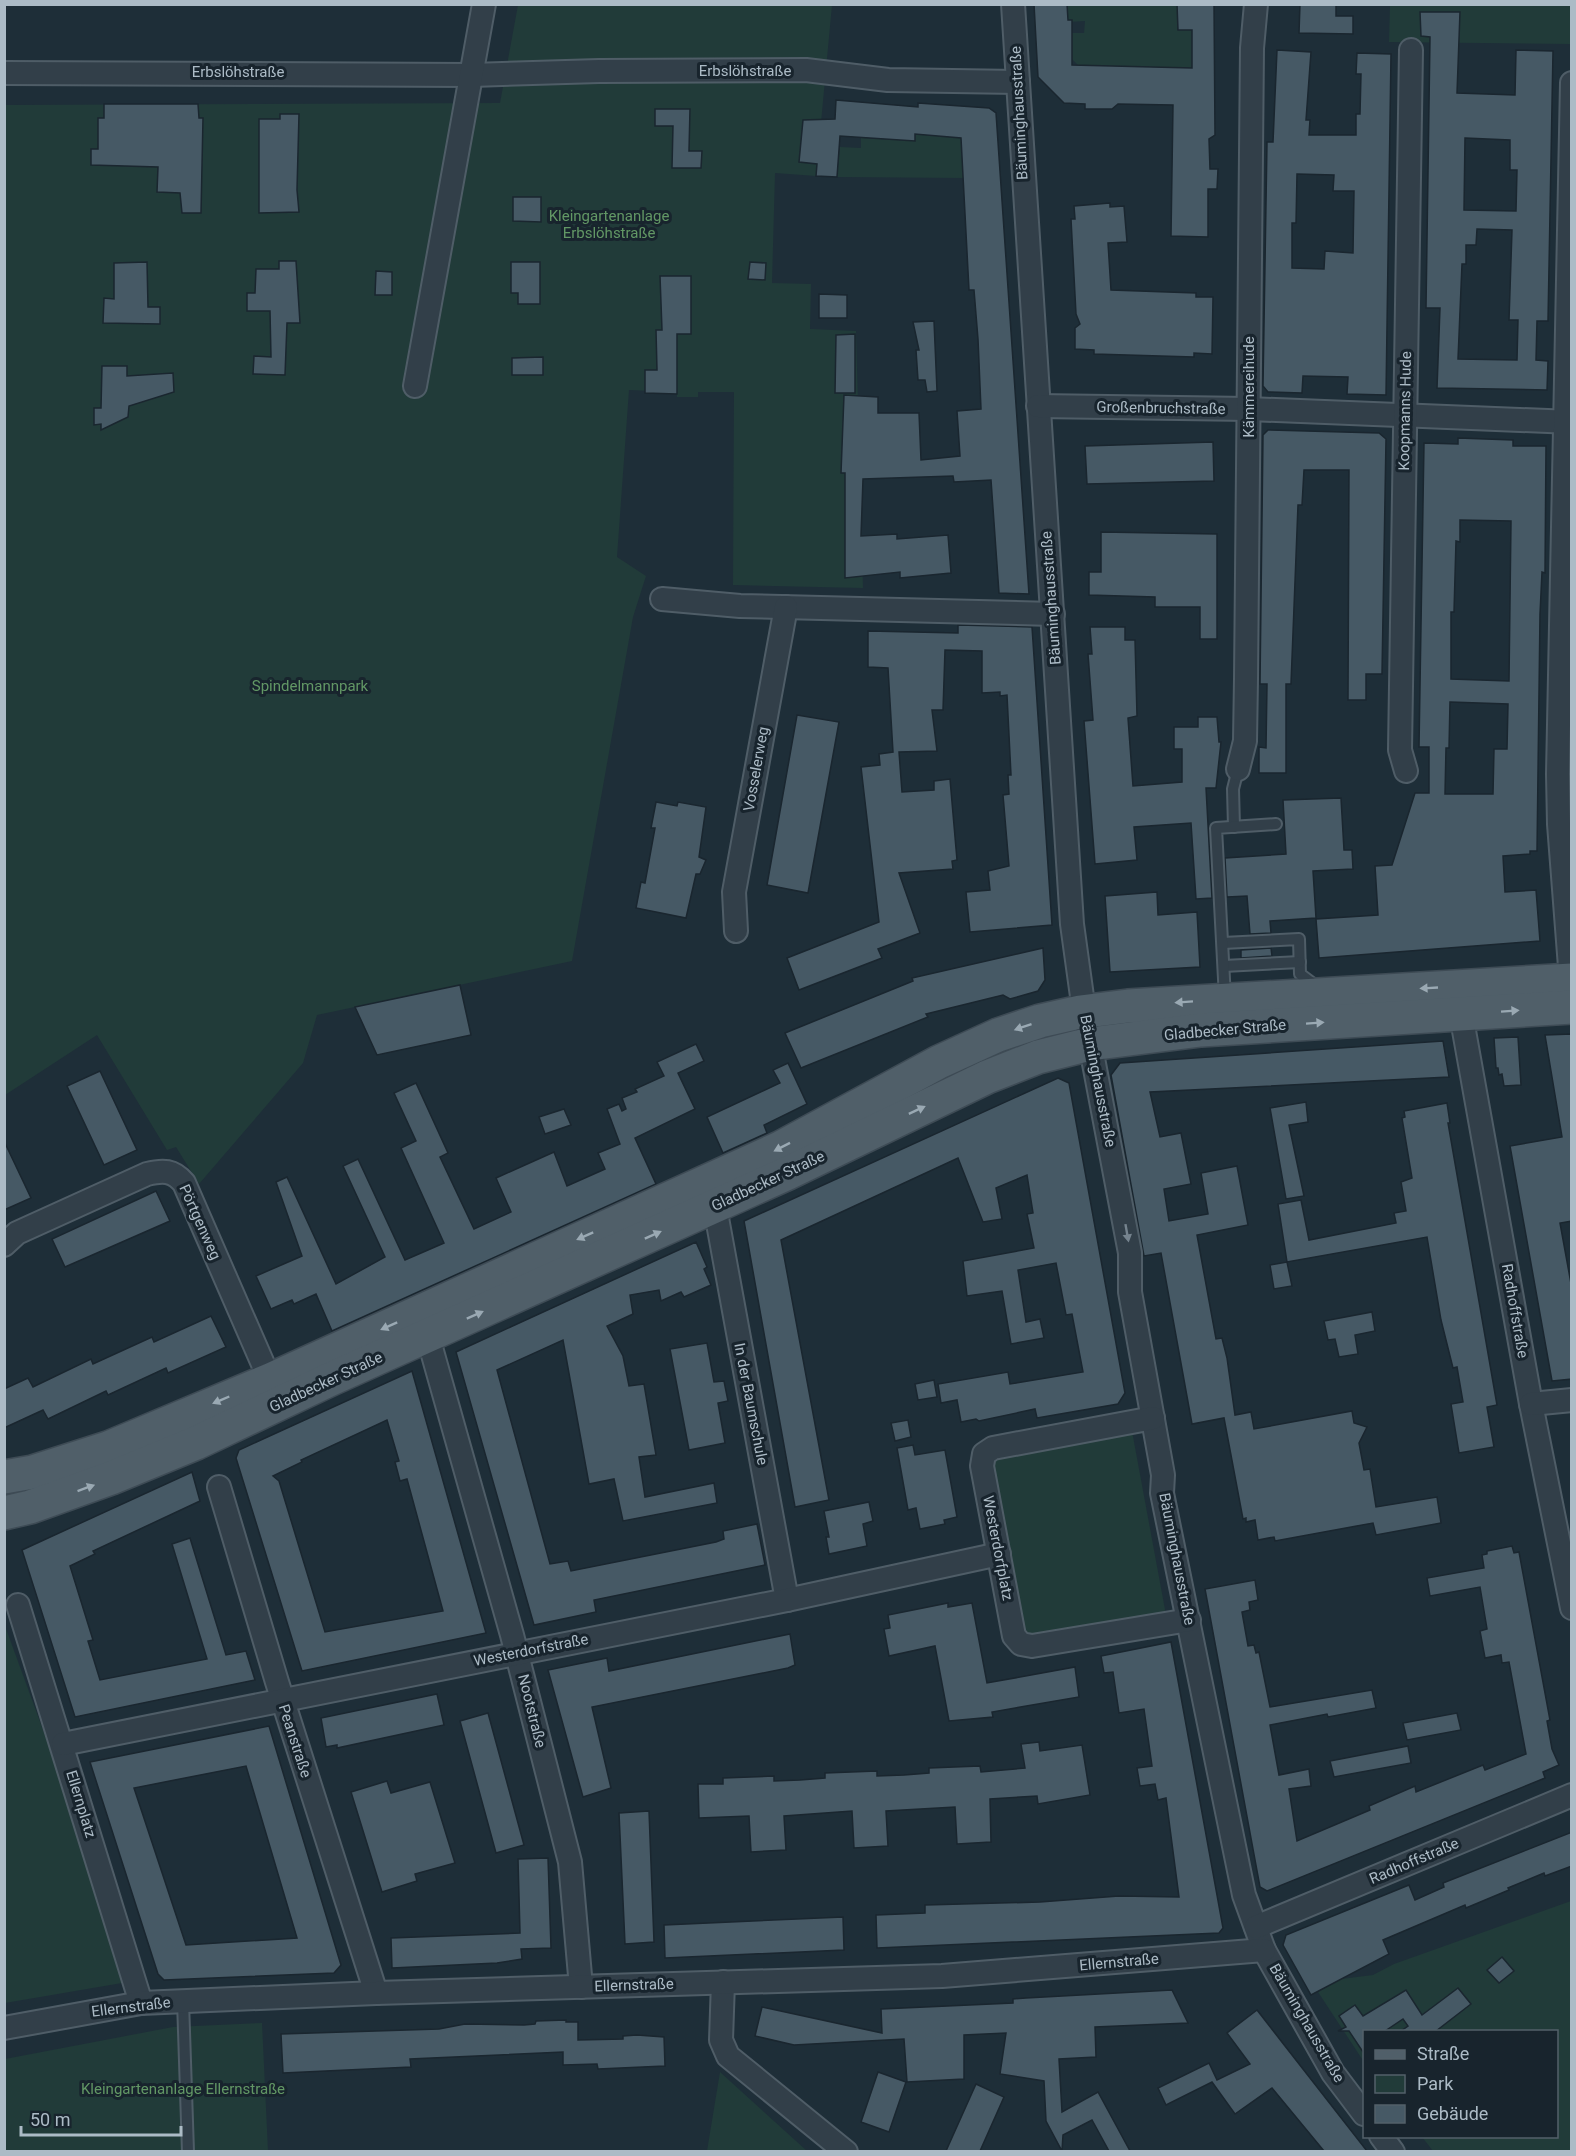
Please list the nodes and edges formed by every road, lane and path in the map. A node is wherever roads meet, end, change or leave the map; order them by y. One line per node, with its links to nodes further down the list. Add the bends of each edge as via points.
1 (484, 4): 6 (street)
2 (1013, 4): 7 (street, Bäuminghausstraße)
3 (1256, 4): 11 (street, Kämmereihude, via 1252,48)
4 (1411, 50): 12 (street, Koopmanns Hude)
5 (4, 73): 6 (street, Erbslöhstraße)
6 (472, 75): 7 (street, Erbslöhstraße, via 599,70 806,70 888,80); 9 (street)
7 (1018, 81): 10 (street, Bäuminghausstraße)
8 (1572, 83): 13 (street)
9 (415, 386)
10 (1038, 406): 11 (street, Großenbruchstraße); 16 (street, Bäuminghausstraße)
11 (1249, 409): 12 (street, Großenbruchstraße); 17 (street, Kämmereihude, via 1245,741)
12 (1405, 415): 13 (street, Großenbruchstraße); 18 (street, Koopmanns Hude, via 1400,750)
13 (1568, 422): 25 (street, via 1558,774)
14 (662, 599): 15 (street)
15 (786, 607): 16 (street); 21 (street, Vosselerweg, via 734,892)
16 (1053, 614): 29 (street, Bäuminghausstraße, via 1069,889)
17 (1238, 769): 20 (lane, via 1233,789)
18 (1406, 771)
19 (1276, 824): 20 (lane)
20 (1234, 827): 22 (lane, via 1216,828)
21 (736, 931)
22 (1222, 943): 23 (lane, via 1299,939); 24 (lane)
23 (1300, 962): 24 (lane); 26 (lane, via 1300,974)
24 (1224, 966): 27 (lane)
25 (1571, 980): 26 (main road, Gladbecker Straße, one-way to 26)
26 (1326, 994): 27 (main road, Gladbecker Straße)
27 (1225, 999): 29 (main road, Gladbecker Straße, one-way to 29)
28 (1572, 1007): 30 (main road, Gladbecker Straße, one-way to 28)
29 (1084, 1011): 31 (street, Bäuminghausstraße); 35 (main road, Gladbecker Straße, one-way to 35, via 998,1035 939,1062 780,1148)
30 (1461, 1014): 31 (main road, Gladbecker Straße, one-way to 30, via 1201,1030); 37 (street, Radhoffstraße)
31 (1090, 1044): 32 (main road, Gladbecker Straße, one-way to 31, via 987,1077 1038,1057); 38 (street, Bäuminghausstraße, one-way to 38, via 1130,1253 1130,1292)
32 (715, 1207): 34 (main road, Gladbecker Straße, one-way to 32); 43 (street, In der Baumschule)
33 (4, 1245): 35 (street, Pörtgenweg, via 17,1233 147,1174 176,1174 184,1183)
34 (428, 1337): 41 (main road, Gladbecker Straße, one-way to 34, via 111,1478 185,1448); 47 (street, Nootstraße)
35 (270, 1380): 39 (main road, Gladbecker Straße, one-way to 39, via 108,1448)
36 (1572, 1400): 37 (street)
37 (1531, 1404): 45 (street, Radhoffstraße)
38 (1154, 1418): 42 (street, Westerdorfplatz, via 993,1448 984,1454 982,1466); 46 (street, Bäuminghausstraße, via 1162,1493)
39 (4, 1477)
40 (219, 1487): 48 (street, Peanstraße)
41 (4, 1513)
42 (999, 1554): 43 (street, Westerdorfstraße); 46 (street, Westerdorfplatz, via 1014,1636 1021,1644 1032,1646)
43 (787, 1600): 47 (street, Westerdorfstraße)
44 (18, 1605): 49 (street, Ellernplatz)
45 (1572, 1608)
46 (1189, 1620): 51 (street, Bäuminghausstraße, via 1244,1895)
47 (517, 1653): 48 (street, Westerdorfstraße); 54 (street, Nootstraße, via 570,1862)
48 (282, 1699): 49 (street, Westerdorfstraße); 55 (street, Peanstraße)
49 (63, 1744): 57 (street, Ellernplatz)
50 (1572, 1795): 51 (street, Radhoffstraße)
51 (1256, 1927): 52 (street, Bäuminghausstraße)
52 (1264, 1950): 53 (street, Ellernstraße, via 942,1976); 59 (street, Bäuminghausstraße, via 1333,2073)
53 (723, 1982): 54 (street, Ellernstraße); 62 (street, via 721,2040 728,2056)
54 (581, 1987): 55 (street, Ellernstraße)
55 (376, 1993): 56 (street, Ellernstraße)
56 (183, 2001): 57 (street, Ellernstraße); 61 (lane)
57 (141, 2003): 58 (street, Ellernstraße)
58 (4, 2028)
59 (1363, 2111)
60 (1382, 2138): 63 (street)
61 (188, 2151)
62 (846, 2151)
63 (1392, 2151)

